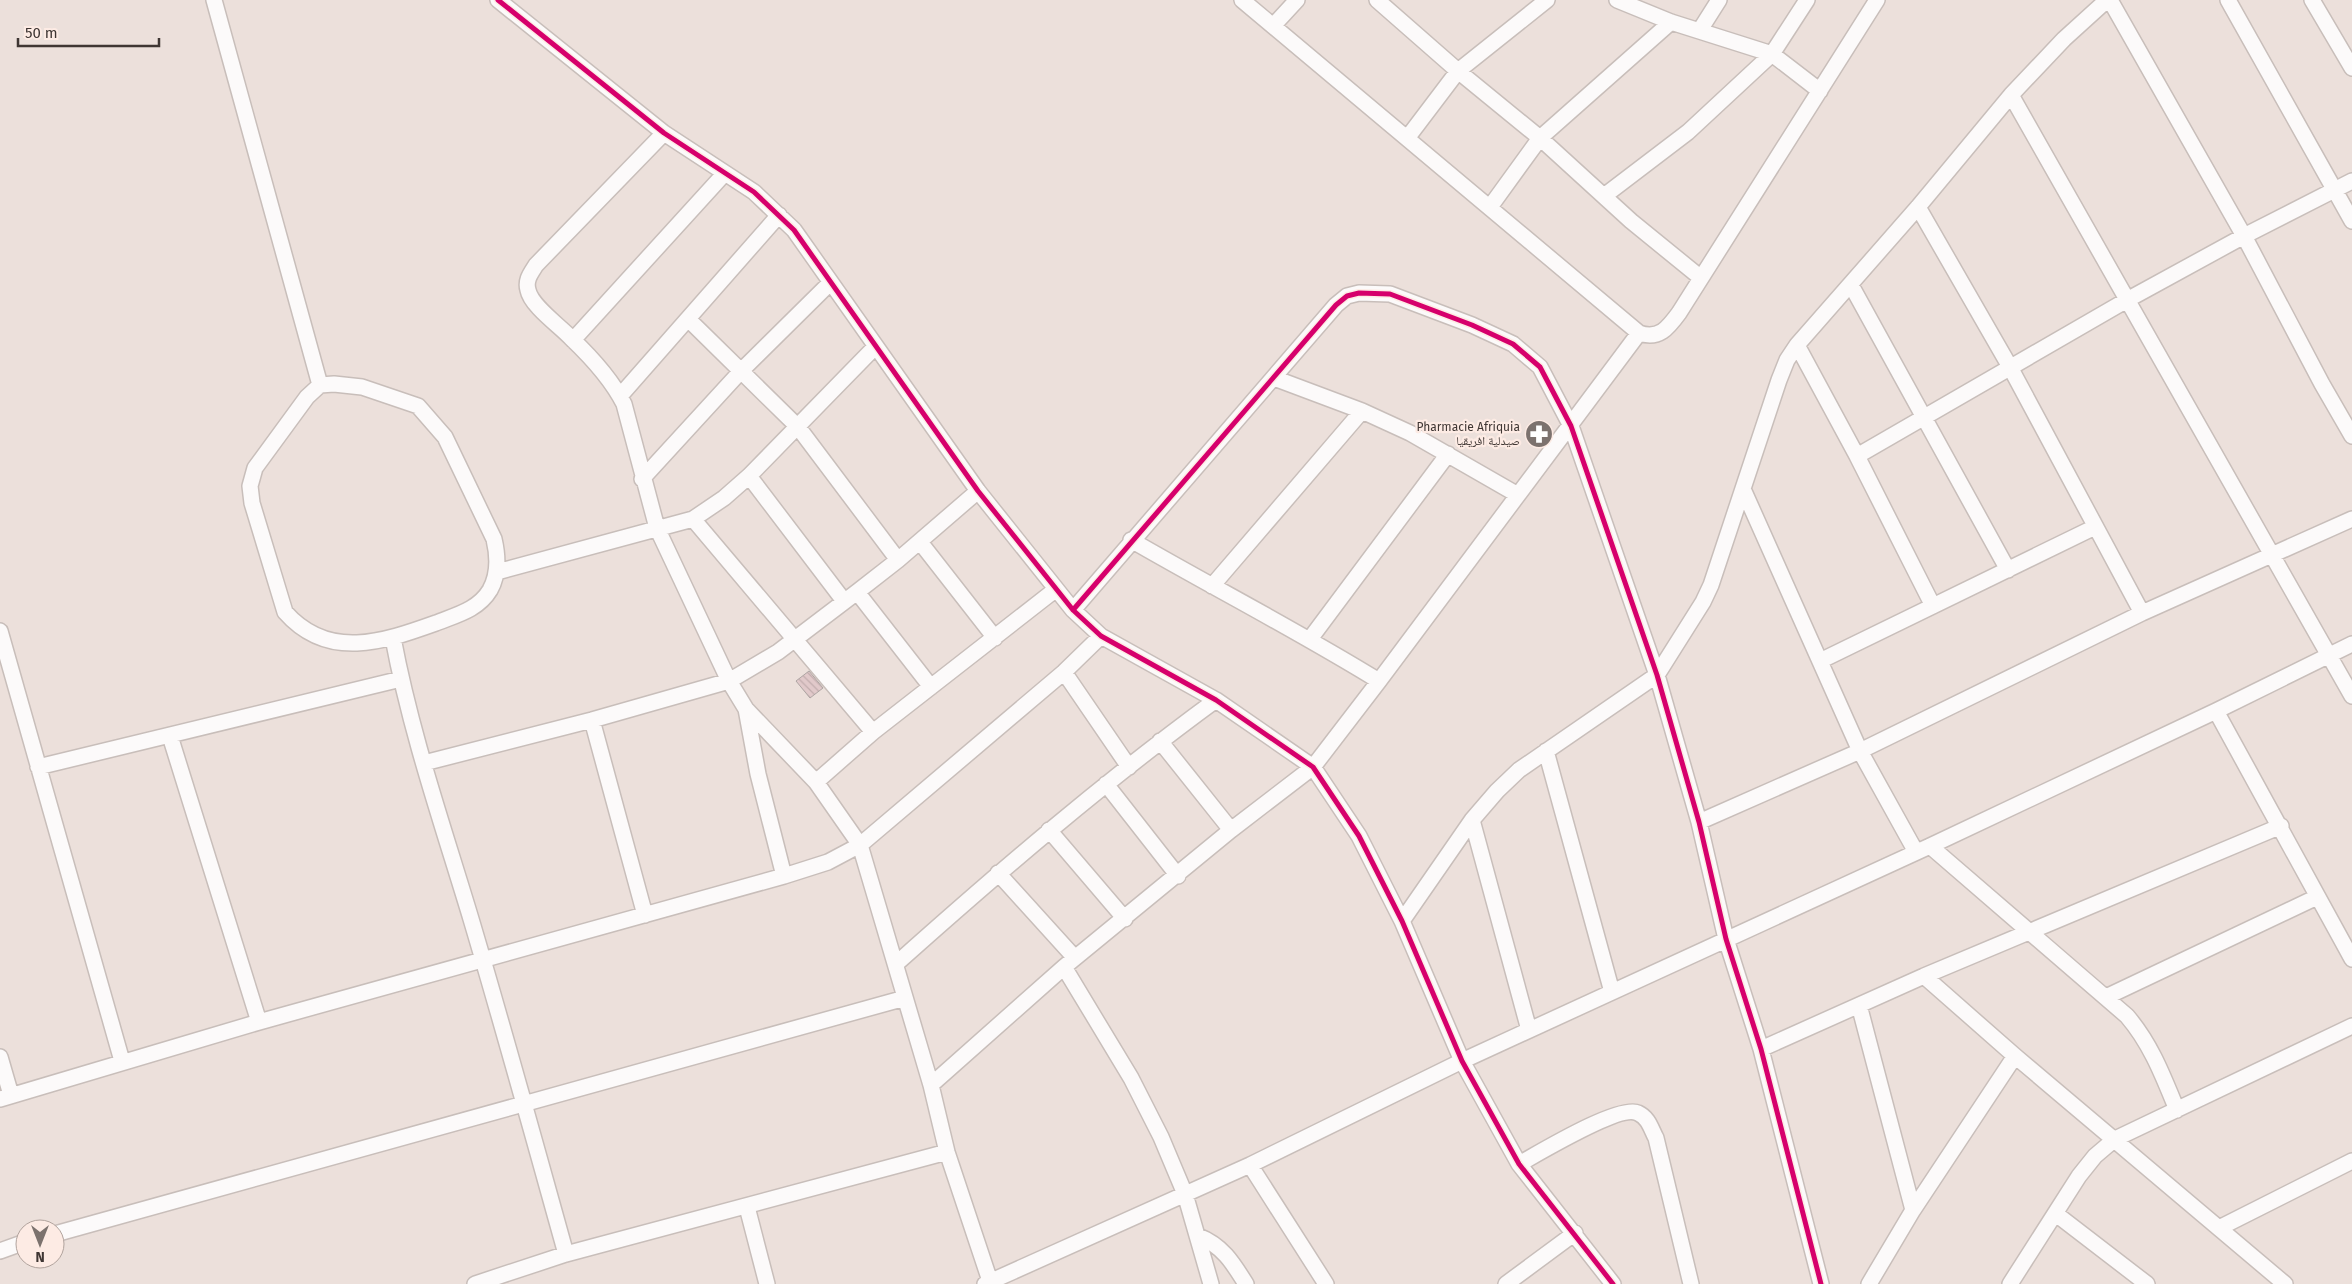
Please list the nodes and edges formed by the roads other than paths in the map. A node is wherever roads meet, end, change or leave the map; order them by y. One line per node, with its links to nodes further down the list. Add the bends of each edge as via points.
1 (214, 0): 46 (street)
2 (498, 0): 22 (street)
3 (1242, 0): 15 (street)
4 (1296, 0): 15 (street)
5 (1547, 0): 19 (street)
6 (1617, 0): 14 (street)
7 (1719, 0): 16 (street)
8 (1806, 0): 17 (street)
9 (1877, 0): 20 (street)
10 (2108, 0): 21 (street, via 2064,39); 33 (street)
11 (2228, 0): 27 (street)
12 (2312, 0): 18 (street)
13 (1385, 2): 19 (street)
14 (1672, 22): 16 (street); 24 (street)
15 (1273, 26): 23 (street)
16 (1700, 30): 17 (street)
17 (1772, 54): 20 (street); 28 (street, via 1688,132)
18 (2352, 68)
19 (1458, 71): 23 (street); 24 (street)
20 (1820, 91): 34 (street)
21 (2010, 95): 30 (street); 37 (street)
22 (664, 133): 25 (street); 40 (street, via 529,276 527,289 534,302)
23 (1408, 136): 29 (street)
24 (1540, 138): 28 (street); 29 (street)
25 (725, 173): 31 (street, via 754,192); 40 (street)
26 (2352, 181): 27 (street)
27 (2335, 190): 32 (street); 33 (street)
28 (1604, 196): 34 (street)
29 (1490, 207): 39 (street)
30 (1918, 207): 36 (street); 43 (street)
31 (779, 215): 35 (street, via 794,230); 38 (street)
32 (2352, 221)
33 (2244, 236): 37 (street); 52 (street)
34 (1701, 278): 39 (street, via 1671,324 1658,334 1647,336)
35 (830, 283): 42 (street); 44 (street)
36 (1851, 285): 41 (street); 49 (street)
37 (2127, 300): 43 (street); 66 (street)
38 (688, 319): 44 (street); 47 (street)
39 (1640, 333): 50 (street)
40 (573, 340): 47 (street)
41 (1797, 345): 54 (street); 57 (street, via 1779,380)
42 (875, 347): 51 (street); 58 (street)
43 (2010, 367): 49 (street); 62 (street)
44 (741, 371): 51 (street); 56 (street)
45 (1274, 378): 48 (street); 50 (street, via 1336,304 1347,296 1390,294 1513,344 1540,367); 64 (street)
46 (320, 385): 69 (street, via 362,387 418,406 445,437 494,539 498,554); 78 (street, via 295,411 255,468 250,486 258,522 285,612 296,625 314,636 337,642 362,643)
47 (620, 396): 56 (street)
48 (1362, 411): 53 (street); 70 (street)
49 (1924, 416): 54 (street); 68 (street)
50 (1571, 426): 59 (street); 87 (street)
51 (798, 427): 55 (street); 67 (street)
52 (2352, 436)
53 (1448, 454): 59 (street); 81 (street)
54 (1857, 456): 73 (street)
55 (749, 476): 60 (street); 72 (street)
56 (642, 479): 63 (street)
57 (1744, 489): 85 (street); 87 (street, via 1707,593)
58 (978, 491): 65 (street); 71 (street)
59 (1518, 495): 90 (street)
60 (693, 519): 63 (street); 79 (street)
61 (2352, 519): 66 (street)
62 (2095, 527): 68 (street); 75 (street)
63 (658, 528): 69 (street); 89 (street)
64 (1131, 540): 70 (street); 74 (street)
65 (920, 542): 67 (street); 80 (street)
66 (2271, 553): 75 (street); 84 (street)
67 (898, 560): 72 (street)
68 (2008, 570): 73 (street)
69 (497, 572): 78 (street, via 490,589 470,610)
70 (1212, 586): 81 (street)
71 (1055, 590): 74 (street); 80 (street)
72 (850, 596): 79 (street); 91 (street)
73 (1933, 606): 85 (street)
74 (1073, 610): 77 (street)
75 (2142, 613): 101 (street)
76 (0, 631): 83 (street)
77 (1101, 636): 86 (street); 93 (street)
78 (394, 638): 88 (street)
79 (796, 638): 89 (street); 97 (street)
80 (995, 638): 91 (street)
81 (1310, 639): 90 (street)
82 (2352, 644): 84 (street)
83 (3, 650): 103 (street)
84 (2329, 654): 92 (street); 95 (street)
85 (1820, 661): 101 (street)
86 (1064, 672): 104 (street); 113 (street)
87 (1657, 676): 100 (street); 109 (street)
88 (401, 679): 98 (street); 102 (street)
89 (729, 681): 94 (street); 96 (street)
90 (1379, 681): 105 (street)
91 (931, 687): 97 (street)
92 (2352, 696)
93 (1216, 700): 99 (street); 105 (street)
94 (746, 709): 106 (street); 116 (street, via 758,774)
95 (2216, 711): 110 (street); 114 (street)
96 (592, 720): 102 (street); 119 (street)
97 (873, 732): 106 (street)
98 (170, 736): 103 (street); 133 (street)
99 (1160, 741): 104 (street); 112 (street)
100 (1546, 751): 108 (street, via 1519,770); 129 (street)
101 (1860, 751): 109 (street); 114 (street)
102 (424, 763): 125 (street)
103 (38, 767): 139 (street)
104 (1129, 767): 107 (street)
105 (1313, 767): 112 (street); 121 (street, via 1359,836)
106 (816, 782): 113 (street)
107 (1106, 784): 111 (street); 117 (street)
108 (1472, 820): 121 (street); 135 (street)
109 (1699, 822): 123 (street)
110 (2281, 826): 118 (street); 122 (street)
111 (1049, 830): 115 (street); 120 (street)
112 (1231, 830): 117 (street)
113 (860, 845): 116 (street, via 828,862); 127 (street)
114 (1923, 849): 122 (street); 123 (street)
115 (998, 873): 126 (street); 127 (street)
116 (784, 876): 119 (street)
117 (1178, 876): 120 (street)
118 (2317, 897): 124 (street); 130 (street)
119 (644, 915): 125 (street)
120 (1125, 919): 126 (street)
121 (1402, 921): 140 (street)
122 (2030, 932): 128 (street); 130 (street)
123 (1726, 939): 129 (street); 136 (street)
124 (2352, 959)
125 (484, 960): 133 (street); 143 (street)
126 (1070, 963): 141 (street); 150 (street, via 1132,1078)
127 (896, 964): 131 (street)
128 (1924, 976): 132 (street); 137 (street)
129 (1612, 992): 135 (street)
130 (2106, 997): 144 (street, via 2144,1035)
131 (905, 998): 141 (street); 143 (street)
132 (1859, 1005): 136 (street); 152 (street)
133 (259, 1022): 139 (street)
134 (2352, 1026): 144 (street)
135 (1529, 1030): 140 (street)
136 (1761, 1049): 171 (street)
137 (2015, 1056): 145 (street); 152 (street)
138 (0, 1057): 142 (street)
139 (122, 1061): 142 (street)
140 (1462, 1061): 148 (street); 149 (street)
141 (931, 1085): 146 (street)
142 (6, 1097)
143 (524, 1104): 155 (street); 160 (street)
144 (2177, 1110): 145 (street)
145 (2115, 1140): 153 (street, via 2095,1156 2079,1176); 154 (street)
146 (947, 1152): 151 (street); 161 (street)
147 (2352, 1162): 154 (street)
148 (1519, 1164): 156 (street); 170 (street, via 1608,1117 1626,1111 1638,1113 1648,1121 1656,1138)
149 (1250, 1165): 150 (street); 167 (street)
150 (1185, 1194): 157 (street); 161 (street)
151 (747, 1207): 160 (street); 164 (street)
152 (1913, 1210): 172 (street)
153 (2056, 1214): 162 (street); 173 (street)
154 (2218, 1228): 174 (street)
155 (65, 1231)
156 (1575, 1234): 168 (street); 169 (street)
157 (1198, 1236): 165 (street); 166 (street, via 1212,1241 1224,1251)
158 (15, 1246): 159 (street)
159 (0, 1251)
160 (566, 1254): 163 (street)
161 (988, 1283)
162 (2145, 1283)
163 (475, 1284)
164 (767, 1284)
165 (1212, 1284)
166 (1246, 1284)
167 (1326, 1284)
168 (1506, 1284)
169 (1613, 1284)
170 (1691, 1284)
171 (1821, 1284)
172 (1869, 1284)
173 (2010, 1284)
174 (2285, 1284)

